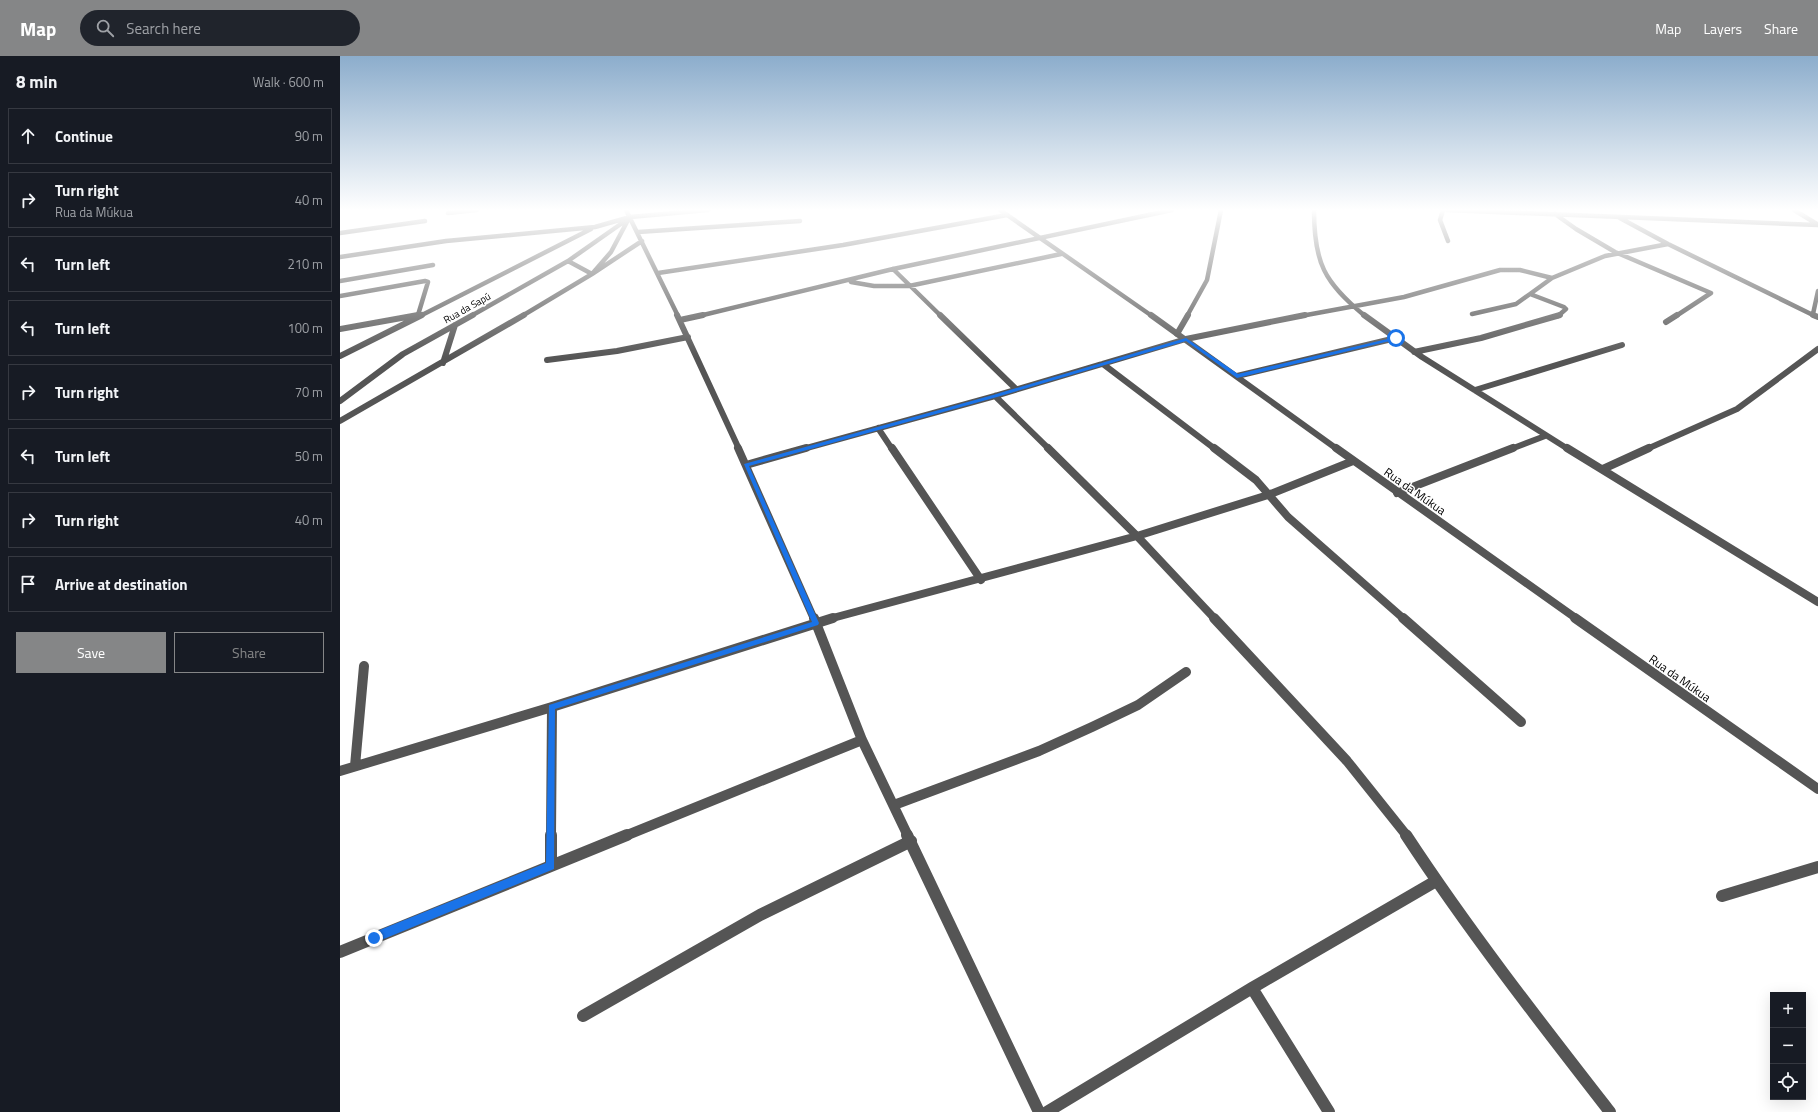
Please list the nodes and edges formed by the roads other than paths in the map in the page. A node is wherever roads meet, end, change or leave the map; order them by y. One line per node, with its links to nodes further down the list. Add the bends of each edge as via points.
1 (532, 259): 27 (street)
2 (605, 259): 18 (street)
3 (614, 259): 18 (street)
4 (651, 259): 17 (street)
5 (748, 259): 17 (street)
6 (940, 259): 16 (street)
7 (1036, 259): 22 (street)
8 (1069, 259): 35 (street, Rua da Múkua)
9 (1211, 259): 35 (street, via 1207,280)
10 (1320, 259): 26 (street, via 1328,279)
11 (1597, 259): 19 (street)
12 (1632, 259): 32 (street, via 1711,293)
13 (1699, 259): 30 (street)
14 (568, 261): 18 (street); 33 (street, Rua da Sapú)
15 (433, 265): 20 (street)
16 (893, 269): 21 (street); 22 (street)
17 (658, 273): 31 (street)
18 (592, 274): 44 (street)
19 (1552, 278): 24 (street); 26 (street, via 1520,270 1500,270 1404,297)
20 (340, 281)
21 (848, 281): 22 (street, via 874,286); 31 (street)
22 (909, 286): 47 (street)
23 (1818, 291): 30 (street)
24 (1530, 294): 28 (street, via 1516,304); 41 (street, via 1564,307 1565,312 1481,338)
25 (340, 296): 29 (street, via 425,281 428,282)
26 (1354, 306): 37 (street); 38 (street)
27 (426, 313): 29 (street); 42 (street)
28 (1472, 314)
29 (418, 315): 34 (street)
30 (1816, 316)
31 (680, 320): 36 (street)
32 (1666, 322)
33 (455, 325): 44 (street); 50 (street, Rua da Sapú, via 403,354)
34 (340, 329)
35 (1177, 334): 38 (street, Rua da Múkua)
36 (688, 337): 43 (street, via 617,351); 55 (street)
37 (1396, 338): 41 (street); 46 (street)
38 (1186, 339): 45 (street); 46 (street, Rua da Múkua)
39 (1622, 345): 48 (street)
40 (1818, 349): 56 (street, via 1737,409)
41 (1414, 352): 48 (street)
42 (340, 356)
43 (547, 360)
44 (443, 363): 51 (street)
45 (1103, 364): 47 (street); 58 (street, via 1256,480)
46 (1237, 376): 54 (street, Rua da Múkua)
47 (1016, 389): 49 (street)
48 (1474, 390): 53 (street)
49 (995, 396): 52 (street); 59 (street)
50 (340, 401)
51 (340, 421)
52 (878, 428): 55 (street); 60 (street)
53 (1545, 436): 56 (street); 57 (street)
54 (1353, 461): 57 (street, Rua da Múkua); 58 (street)
55 (746, 465): 62 (street)
56 (1603, 469): 61 (street)
57 (1398, 493): 70 (street, Rua da Múkua)
58 (1268, 496): 59 (street); 66 (street, via 1288,517)
59 (1137, 536): 60 (street); 75 (street, via 1347,761 1406,835)
60 (981, 580): 62 (street)
61 (1818, 602)
62 (816, 623): 65 (street); 67 (street)
63 (364, 666): 68 (street)
64 (1186, 672): 71 (street, via 1138,705 1040,751)
65 (552, 708): 68 (street); 73 (street)
66 (1521, 722)
67 (862, 740): 71 (street); 73 (street)
68 (355, 766): 69 (street)
69 (340, 771)
70 (1818, 789)
71 (894, 805): 72 (street)
72 (911, 841): 79 (street, via 760,915); 80 (street)
73 (551, 866): 77 (street)
74 (1818, 867): 76 (street)
75 (1436, 881): 78 (street); 83 (street)
76 (1722, 896)
77 (340, 952)
78 (1252, 988): 81 (street); 82 (street)
79 (583, 1016)
80 (1039, 1112)
81 (1047, 1112)
82 (1330, 1112)
83 (1610, 1112)

